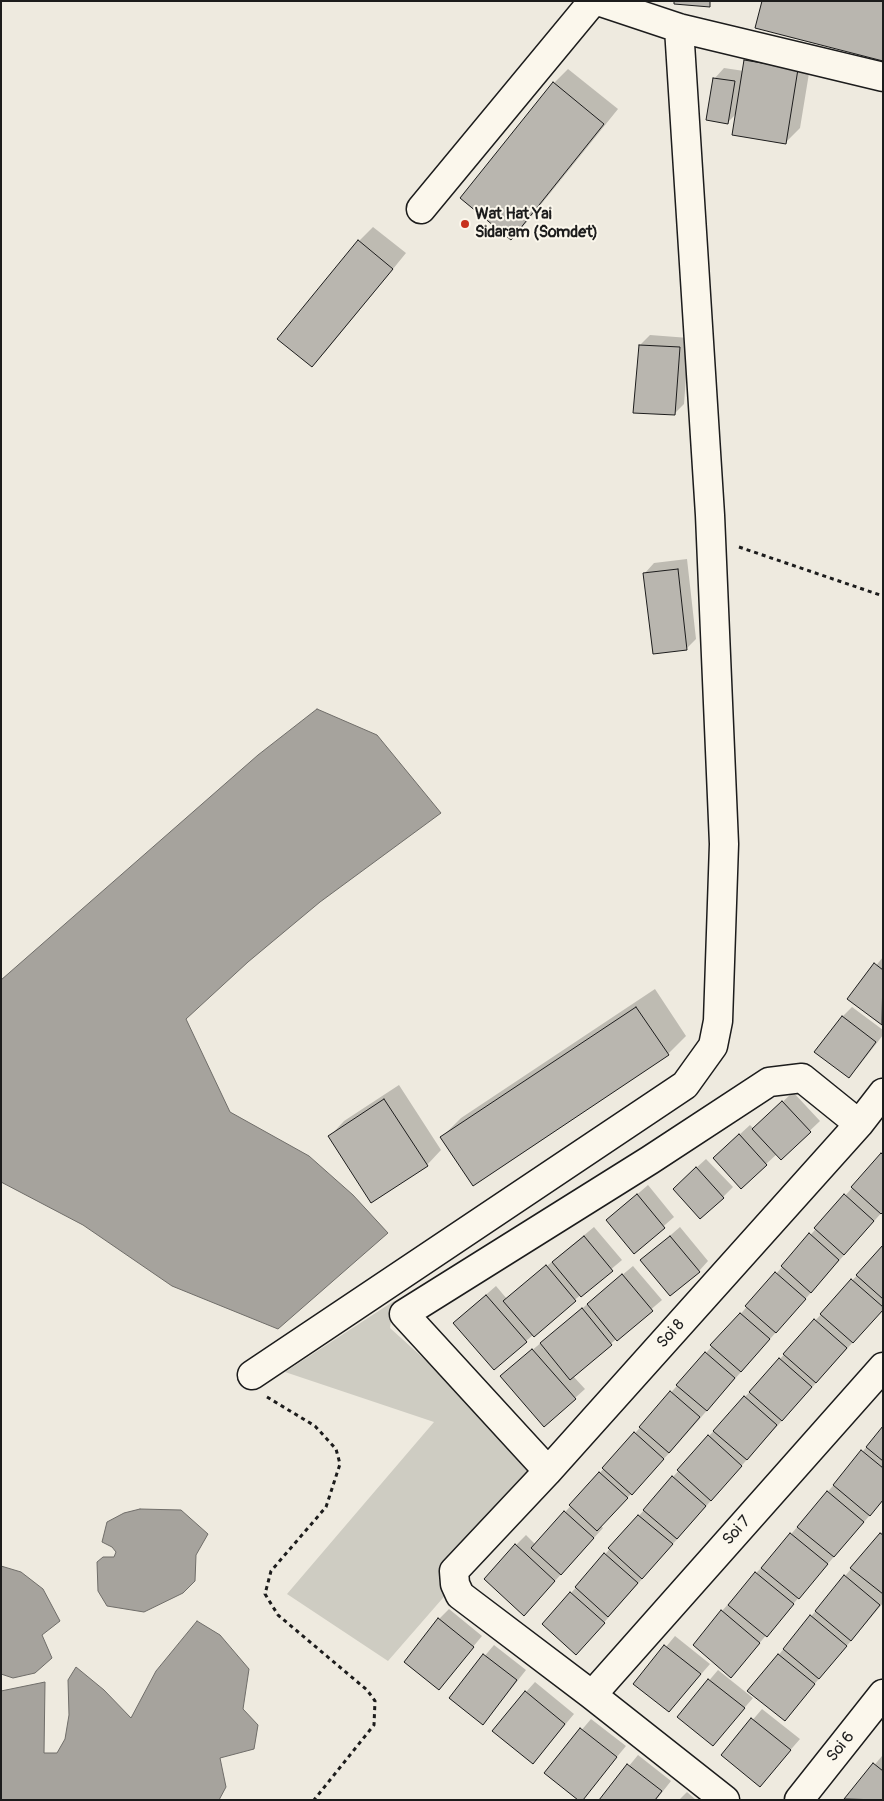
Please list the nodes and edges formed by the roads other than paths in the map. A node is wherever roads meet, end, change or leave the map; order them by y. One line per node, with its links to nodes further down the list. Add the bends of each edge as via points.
1 (593, 1): 5 (street)
2 (598, 1): 3 (street)
3 (679, 28): 4 (street); 9 (street, via 710,538 724,844 718,1020 713,1046 685,1085)
4 (883, 77)
5 (421, 209)
6 (883, 1093): 7 (street, Soi 8)
7 (859, 1124): 10 (street, Soi 8); 10 (street, via 802,1078 768,1082 404,1314)
8 (883, 1367): 12 (street, Soi 7)
9 (252, 1374)
10 (548, 1470): 12 (street, Soi 8, via 454,1571 455,1584 460,1595)
11 (883, 1694): 14 (street, Soi 6)
12 (592, 1695): 13 (street)
13 (725, 1800)
14 (799, 1800)

